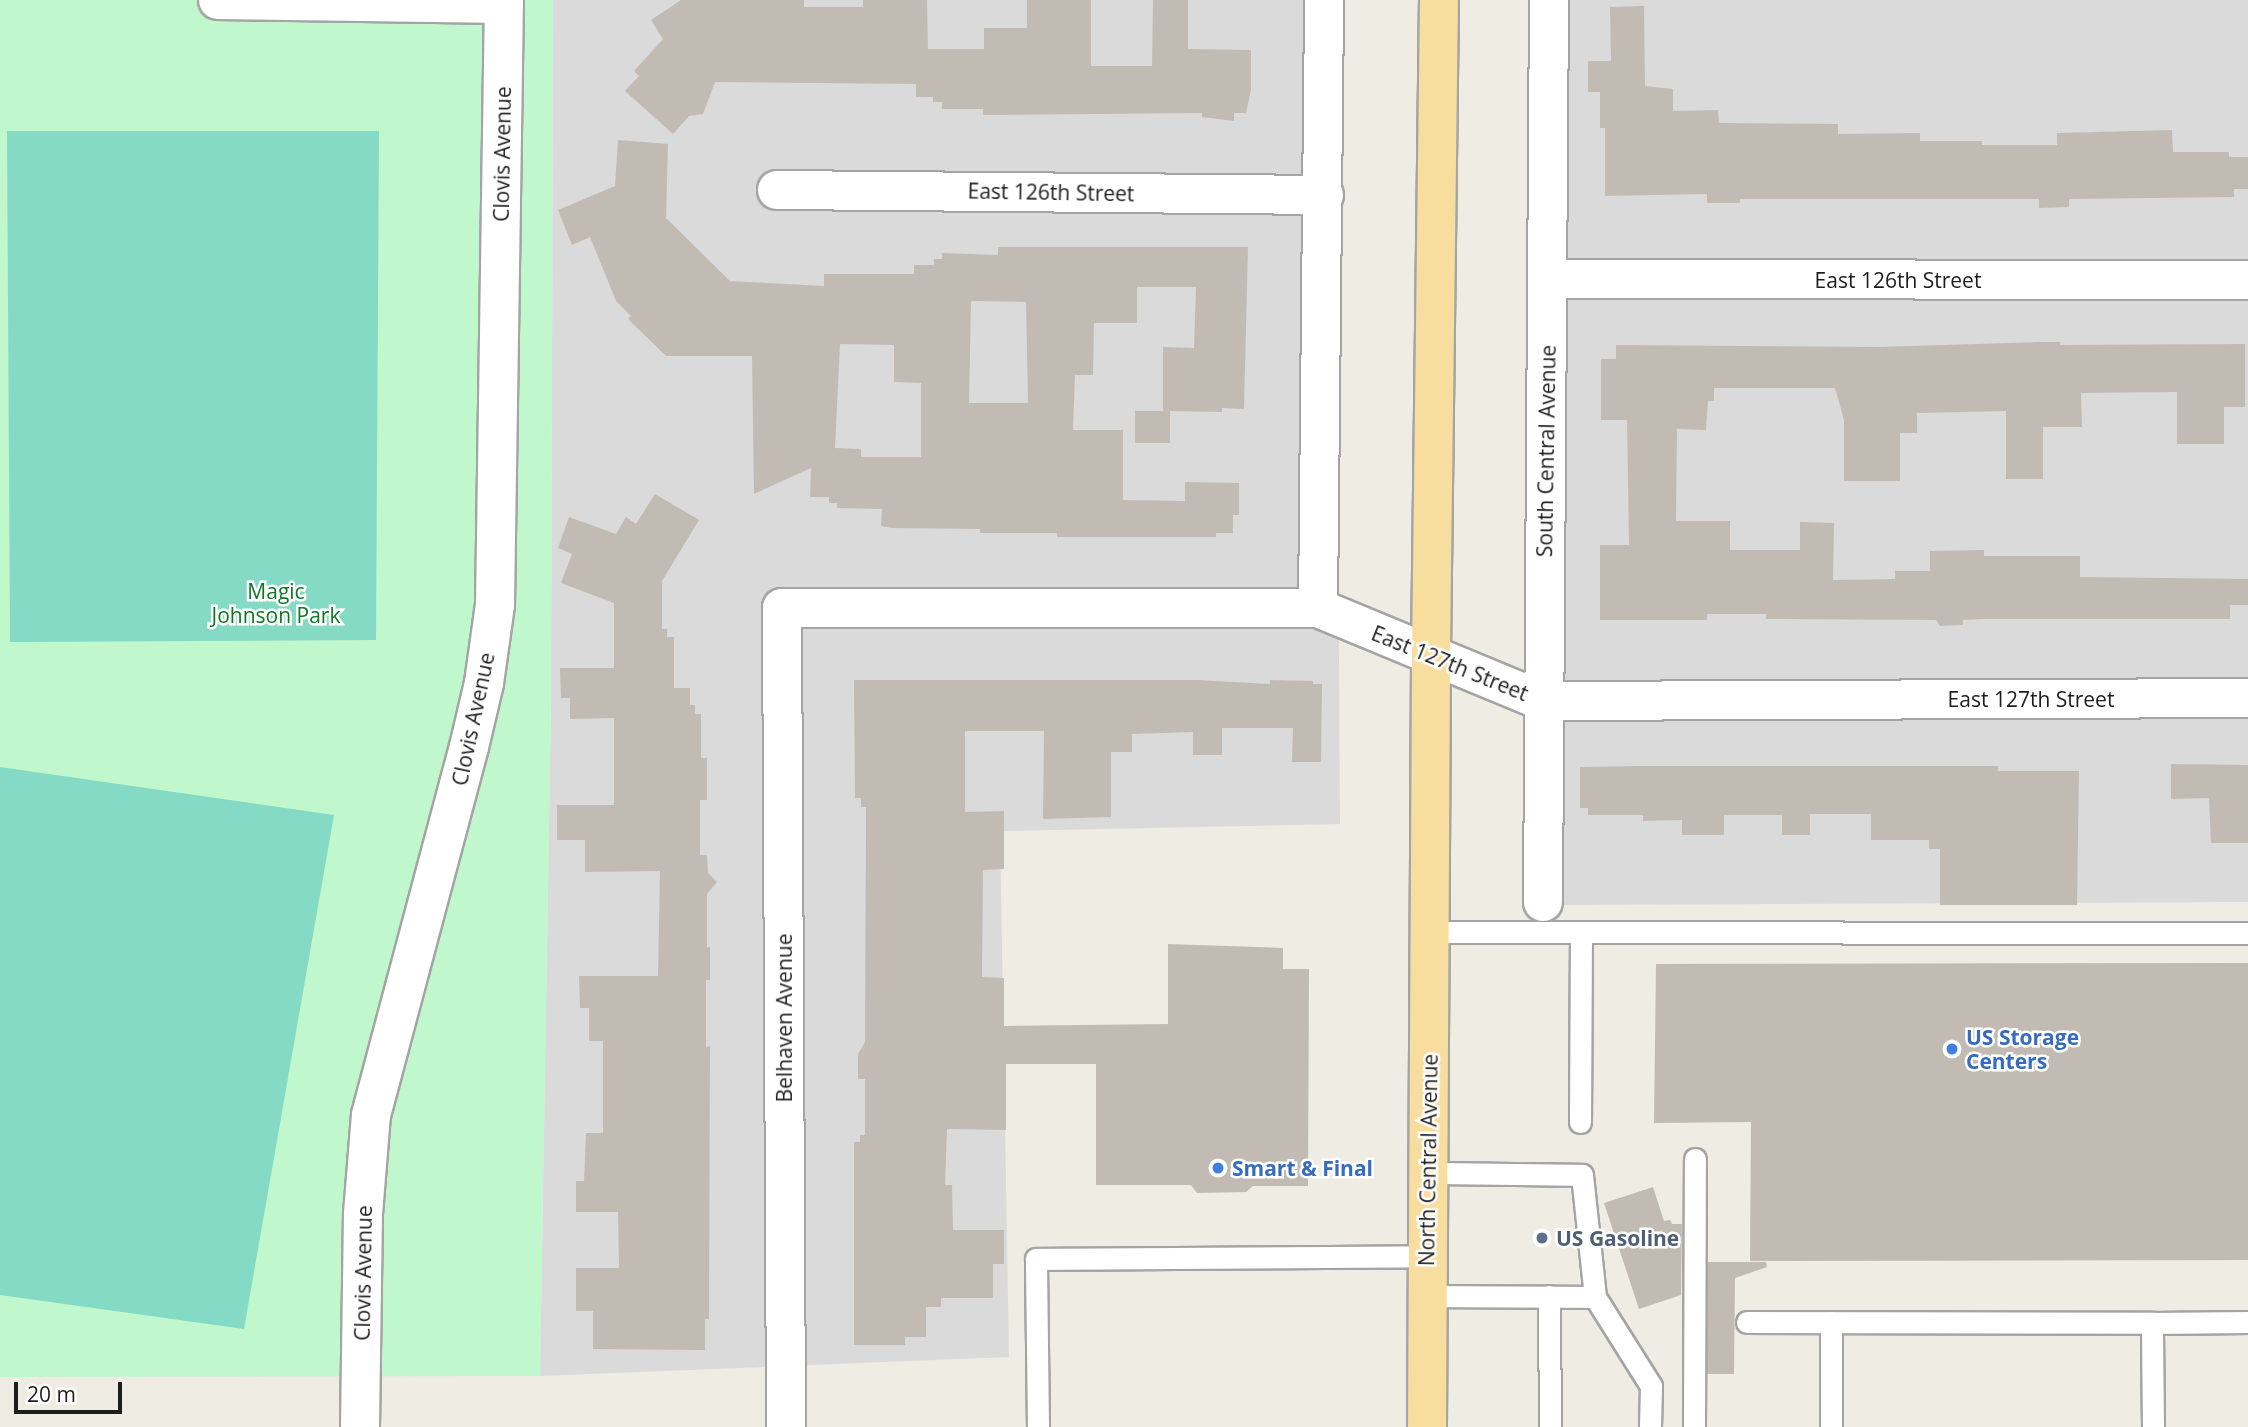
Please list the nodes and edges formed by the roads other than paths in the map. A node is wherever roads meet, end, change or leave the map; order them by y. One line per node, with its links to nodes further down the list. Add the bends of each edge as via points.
1 (218, 0): 5 (street)
2 (1324, 0): 7 (street)
3 (1439, 0): 12 (main road)
4 (1549, 0): 8 (street, South Central Avenue)
5 (504, 2): 30 (street, Clovis Avenue, via 495,605 469,747 371,1115 363,1214)
6 (777, 190): 7 (street, East 126th Street)
7 (1324, 195): 11 (street)
8 (1548, 279): 9 (street, East 126th Street); 14 (street, South Central Avenue)
9 (2248, 280)
10 (782, 608): 11 (street, East 127th Street); 31 (street, Belhaven Avenue)
11 (1318, 608): 12 (street, East 127th Street)
12 (1431, 653): 14 (street, East 127th Street); 16 (main road, North Central Avenue)
13 (2248, 698): 14 (street, East 127th Street)
14 (1544, 701): 15 (street, South Central Avenue)
15 (1543, 902)
16 (1431, 932): 17 (lane); 21 (main road, North Central Avenue)
17 (1581, 932): 18 (lane); 19 (lane)
18 (2248, 933)
19 (1580, 1122)
20 (1695, 1159): 36 (lane)
21 (1427, 1173): 22 (main road, North Central Avenue); 25 (lane, via 1583,1175)
22 (1427, 1256): 23 (main road, North Central Avenue); 32 (lane, via 1036,1259)
23 (1427, 1296): 24 (lane); 33 (main road, North Central Avenue)
24 (1549, 1296): 25 (lane); 34 (lane)
25 (1595, 1297): 35 (lane, via 1651,1386)
26 (1747, 1322): 27 (lane)
27 (1830, 1322): 29 (lane); 37 (lane)
28 (2248, 1322): 29 (lane)
29 (2152, 1323): 38 (lane)
30 (360, 1427)
31 (786, 1427)
32 (1038, 1427)
33 (1427, 1427)
34 (1550, 1427)
35 (1650, 1427)
36 (1694, 1427)
37 (1831, 1427)
38 (2153, 1427)

